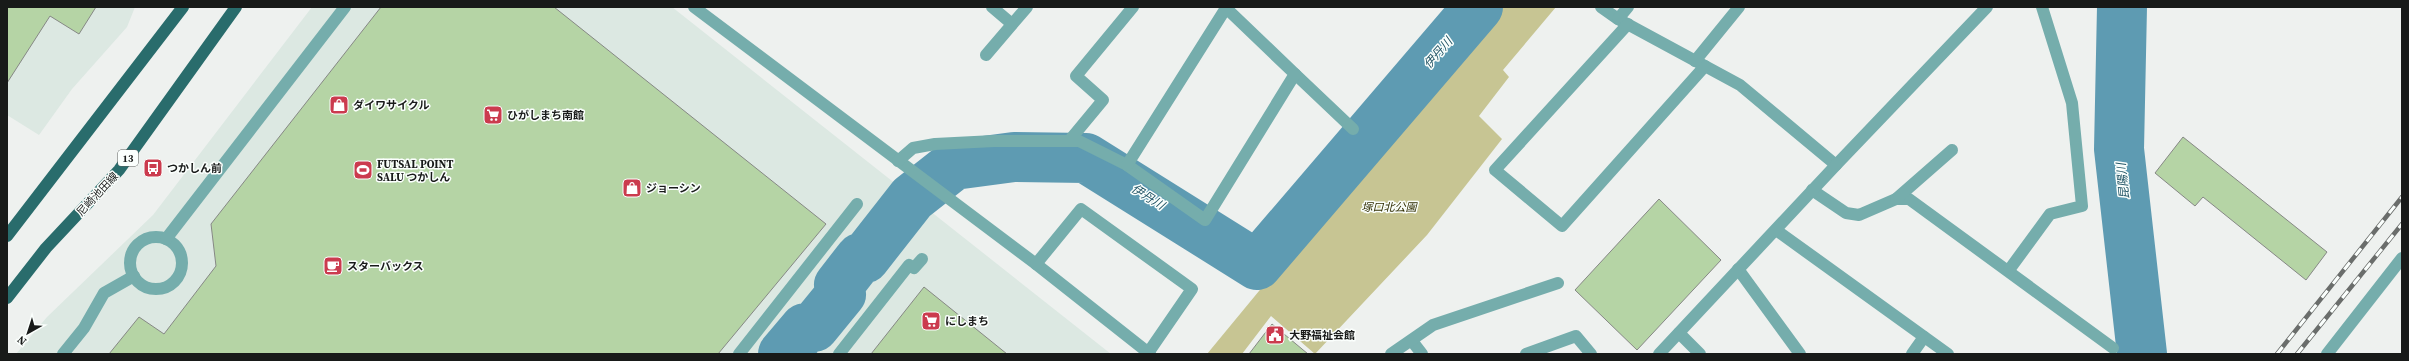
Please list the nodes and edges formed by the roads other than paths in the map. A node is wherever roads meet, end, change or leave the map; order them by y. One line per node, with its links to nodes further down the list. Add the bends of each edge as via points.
1 (183, 7): 29 (main road)
2 (236, 7): 38 (main road, 尼崎池田線 / 13, via 119,170 46,248)
3 (345, 7): 30 (street)
4 (694, 7): 22 (street)
5 (992, 7): 15 (street)
6 (1027, 7): 15 (street)
7 (1133, 7): 20 (street, via 1076,76 1103,100)
8 (1601, 7): 14 (street)
9 (1628, 7): 14 (street)
10 (1739, 7): 17 (street)
11 (1987, 7): 24 (street)
12 (2042, 7): 35 (street, via 2072,103 2082,206 2050,214)
13 (1226, 8): 18 (street); 23 (street)
14 (1623, 21): 17 (street); 17 (street, via 1495,170 1562,226)
15 (1012, 24): 16 (street)
16 (986, 55)
17 (1700, 63): 24 (street, via 1740,85)
18 (1295, 74): 19 (street); 23 (street, via 1205,220)
19 (1353, 129)
20 (1069, 141): 22 (street, via 935,144 913,148); 23 (street, via 1079,141)
21 (1952, 150): 26 (street)
22 (898, 161): 33 (street)
23 (1127, 165)
24 (1836, 165): 25 (street)
25 (1812, 190): 26 (street, via 1846,213 1859,215); 28 (street)
26 (1896, 199): 35 (street, via 1909,199)
27 (857, 204): 45 (street)
28 (1776, 230): 34 (street); 40 (street)
29 (7, 236)
30 (166, 240): 36 (street, via 150,238 138,245 131,257); 36 (street, via 175,246 181,258 181,270 174,282 164,288 155,289 146,287)
31 (2402, 258): 56 (street)
32 (922, 259): 46 (street, via 914,268 909,265)
33 (1036, 264): 43 (street); 43 (street, via 1081,209 1192,288)
34 (1738, 269): 39 (street); 53 (street)
35 (2009, 270): 42 (street)
36 (134, 276): 44 (street, via 104,294 84,328)
37 (1558, 283): 41 (street, via 1433,325)
38 (7, 298)
39 (1679, 333): 51 (street); 52 (street)
40 (1924, 337): 54 (street); 55 (street)
41 (1412, 341): 47 (street); 48 (street)
42 (2113, 348)
43 (1149, 353)
44 (63, 354)
45 (739, 354)
46 (839, 354)
47 (1392, 354)
48 (1422, 354)
49 (1526, 354): 50 (street, via 1576,336)
50 (1591, 354)
51 (1659, 354)
52 (1700, 354)
53 (1800, 354)
54 (1912, 354)
55 (1948, 354)
56 (2327, 354)

